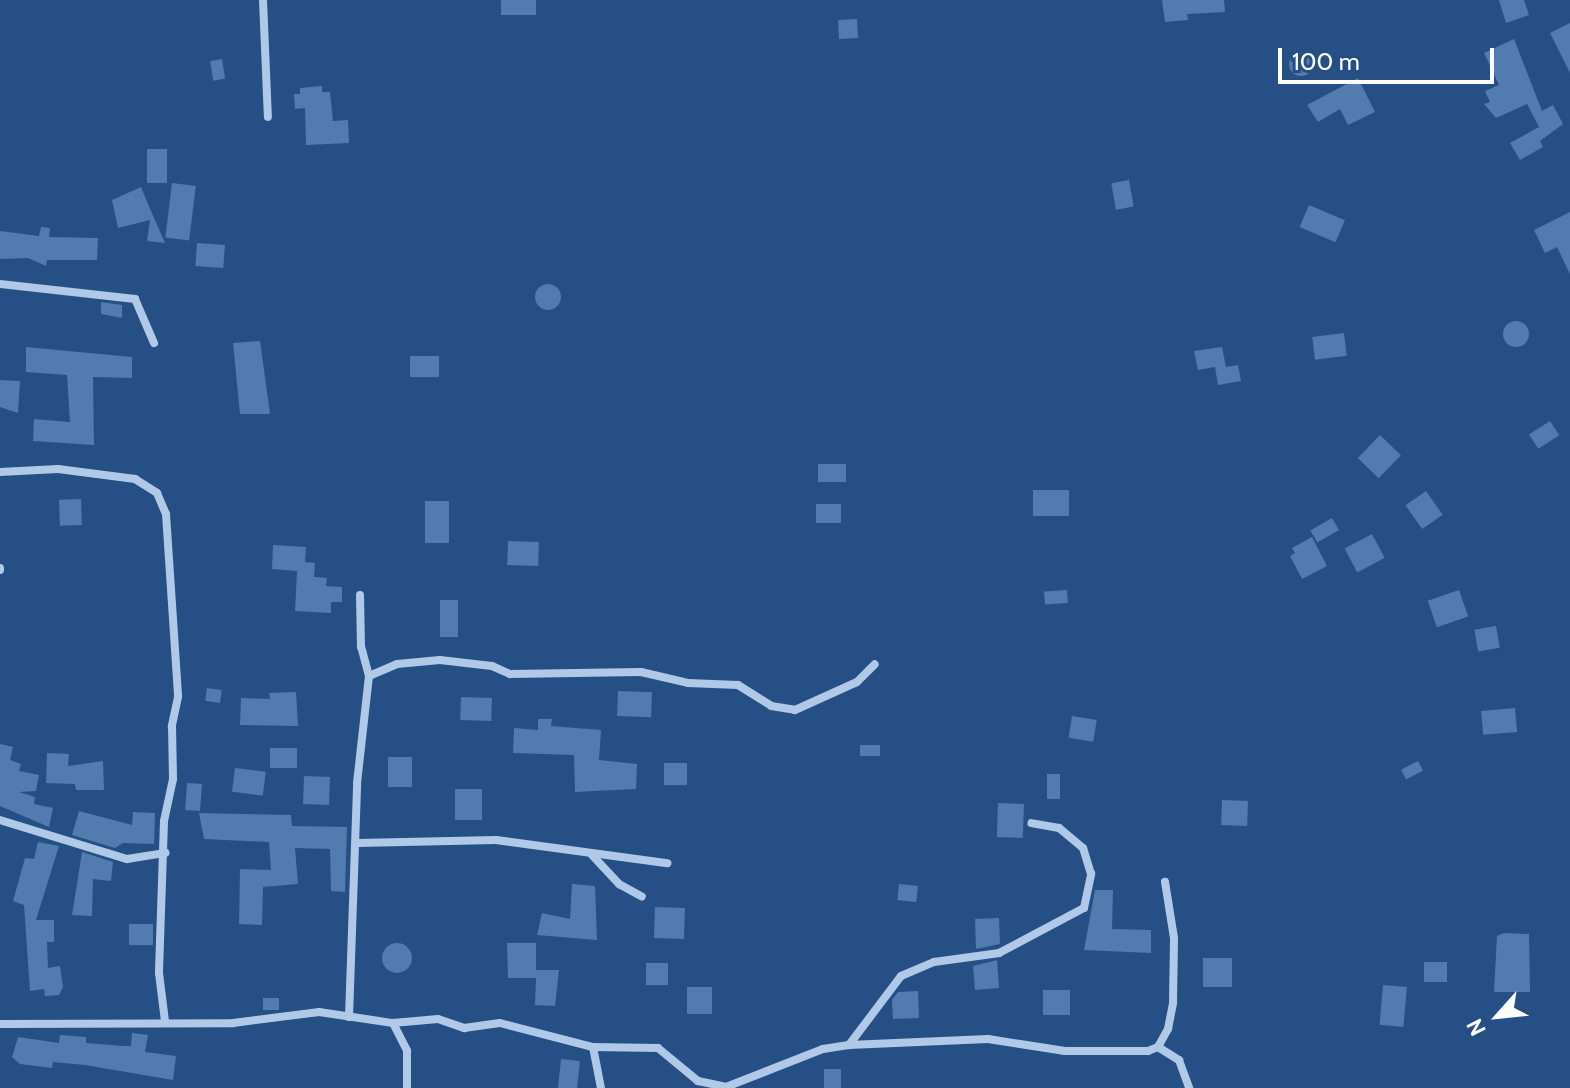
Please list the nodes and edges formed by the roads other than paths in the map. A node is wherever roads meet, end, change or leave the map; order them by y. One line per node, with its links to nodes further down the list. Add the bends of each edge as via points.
1 (263, 0): 2 (street)
2 (268, 117)
3 (0, 284): 4 (street, via 135,299)
4 (154, 343)
5 (0, 472): 12 (street, via 58,469 135,479 151,487 162,502 178,638)
6 (360, 595): 8 (street, via 361,647)
7 (875, 664): 8 (street, via 857,682 795,710 771,706 738,685 688,683 641,672 510,674 492,666 440,660 397,664)
8 (369, 676): 11 (street, via 358,770)
9 (0, 820): 12 (street, via 127,859)
10 (1031, 823): 21 (street, via 1059,828 1083,848 1091,874 1084,908 999,953 934,962 901,976)
11 (358, 843): 13 (street, via 496,840 569,846); 17 (street)
12 (166, 853): 18 (street, via 159,973)
13 (592, 855): 14 (street); 16 (street, via 619,884)
14 (667, 863)
15 (1165, 882): 23 (street, via 1174,938 1174,988 1168,1029)
16 (642, 897)
17 (349, 1017): 18 (street, via 319,1012 233,1023); 19 (street)
18 (165, 1021): 20 (street)
19 (393, 1023): 22 (street, via 428,1018 472,1028 500,1023); 24 (street, via 407,1051)
20 (0, 1024)
21 (849, 1045): 22 (street, via 823,1049 726,1087 698,1081 658,1048); 23 (street, via 906,1046 950,1039 1065,1051)
22 (593, 1047): 25 (street)
23 (1158, 1047): 26 (street, via 1179,1060)
24 (407, 1088)
25 (601, 1088)
26 (1189, 1088)

